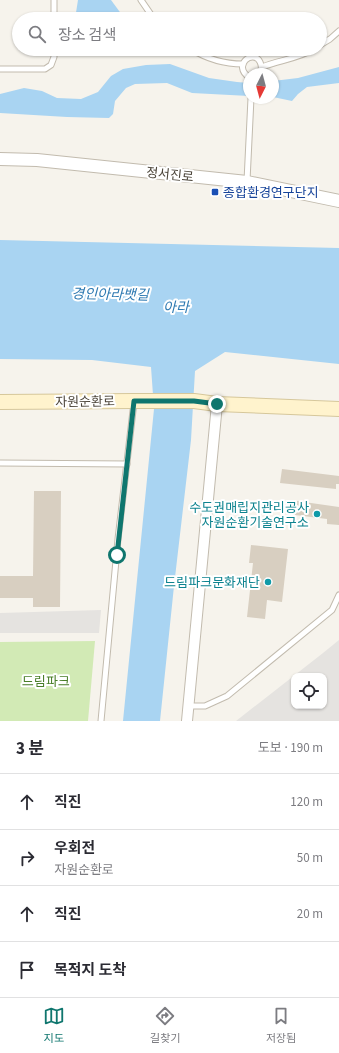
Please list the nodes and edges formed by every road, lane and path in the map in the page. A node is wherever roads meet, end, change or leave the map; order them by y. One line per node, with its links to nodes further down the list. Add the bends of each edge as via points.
1 (54, 0): 3 (lane)
2 (141, 0): 4 (lane)
3 (54, 12)
4 (149, 12)
5 (339, 31): 6 (lane)
6 (327, 41)
7 (54, 56): 13 (lane, via 51,65 45,69)
8 (204, 56): 10 (lane, via 230,64)
9 (299, 56): 11 (lane)
10 (243, 64): 11 (lane, via 252,56 259,60); 12 (lane)
11 (262, 67)
12 (243, 68)
13 (0, 69)
14 (251, 104): 16 (lane)
15 (0, 159): 16 (street, 정서진로, via 37,160)
16 (247, 182): 17 (street, 정서진로)
17 (339, 200)
18 (138, 401): 19 (main road, 자원순환로); 20 (main road, 자원순환로, via 194,401); 23 (lane)
19 (0, 402)
20 (217, 404): 21 (main road); 25 (street)
21 (339, 409)
22 (0, 463): 23 (lane)
23 (127, 464): 26 (lane)
24 (339, 595): 25 (lane, via 332,610 227,696 205,706)
25 (188, 706): 27 (street)
26 (101, 721)
27 (187, 721)

